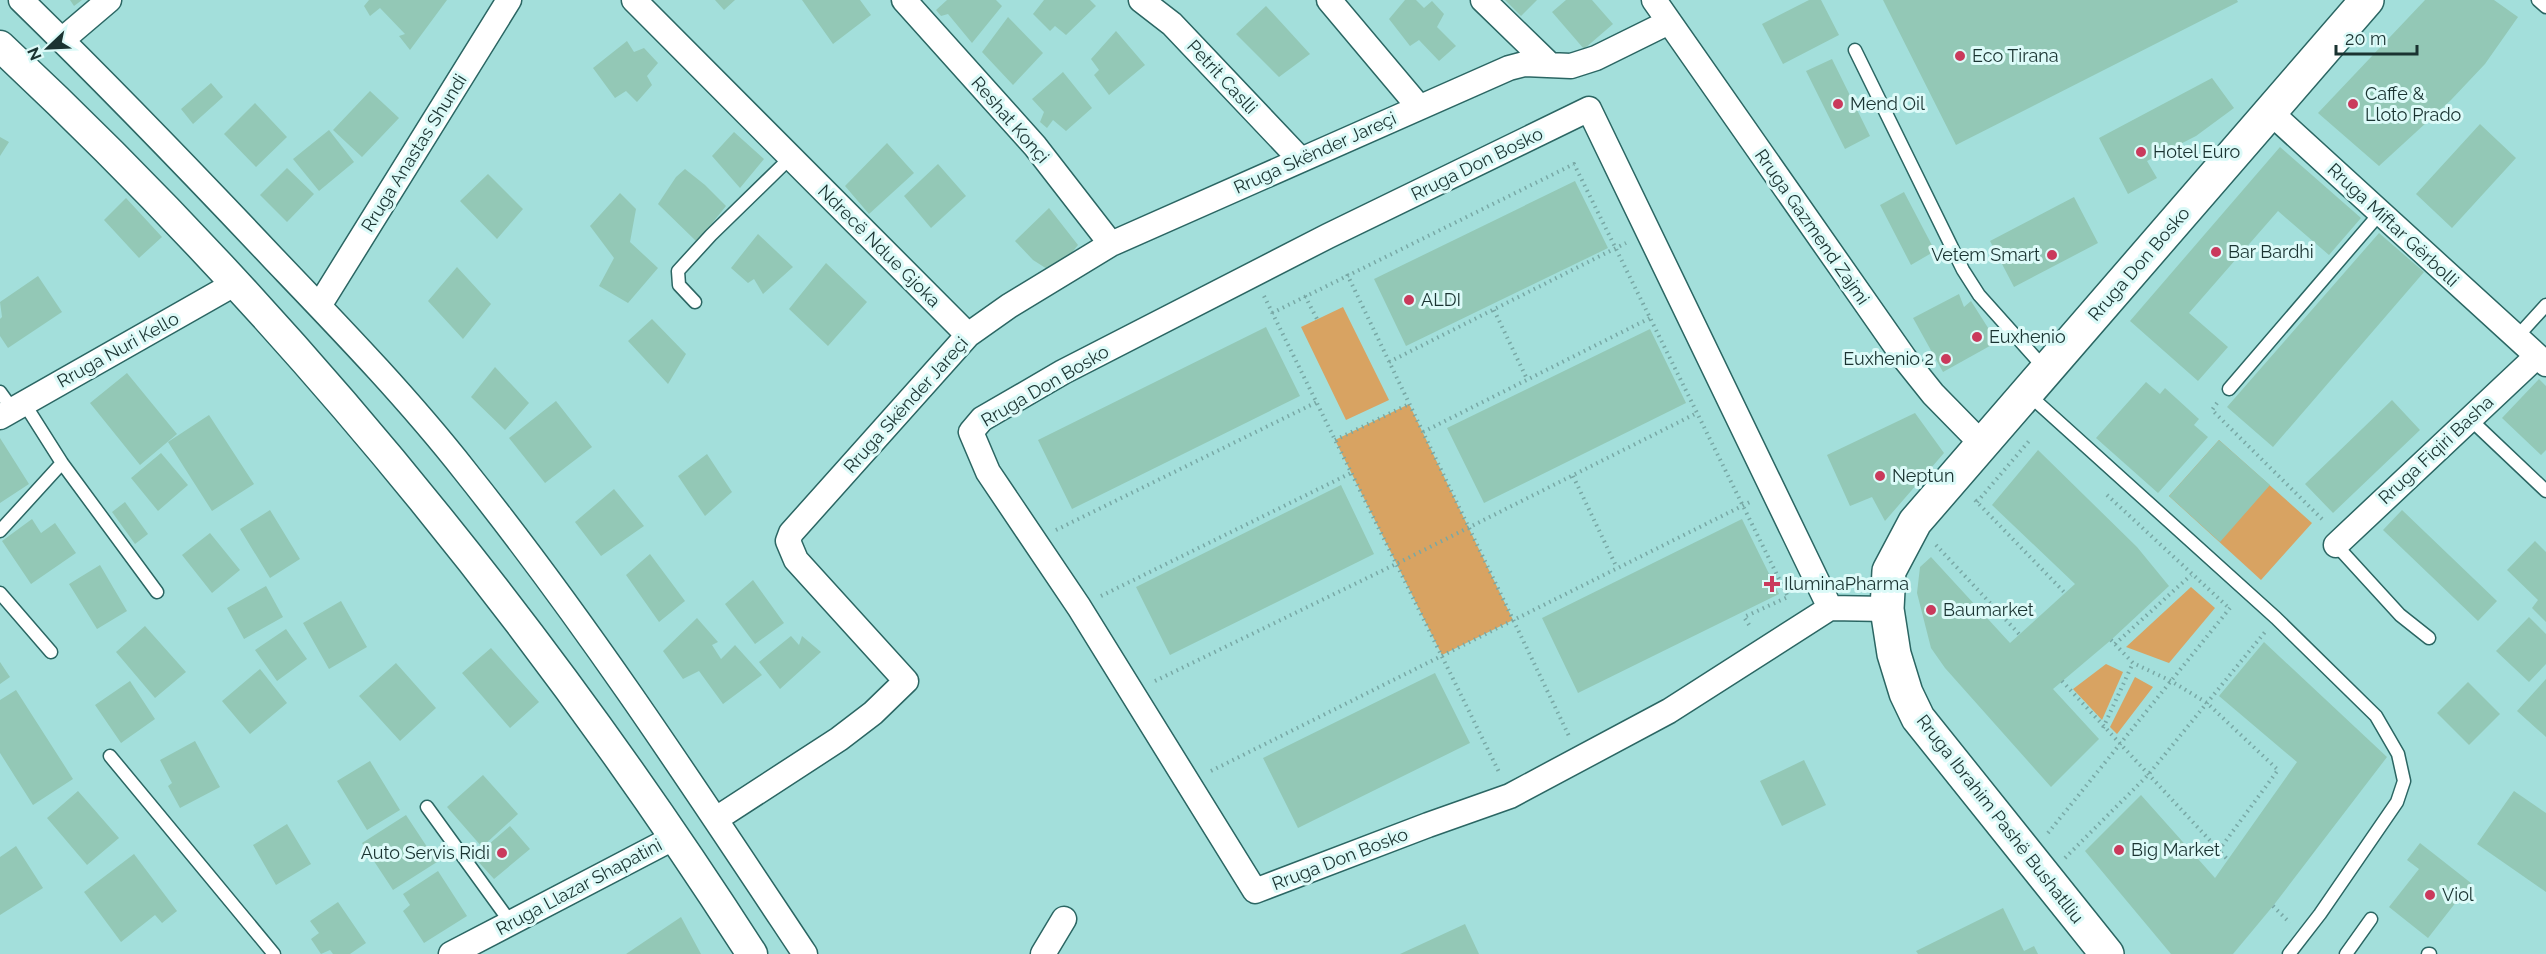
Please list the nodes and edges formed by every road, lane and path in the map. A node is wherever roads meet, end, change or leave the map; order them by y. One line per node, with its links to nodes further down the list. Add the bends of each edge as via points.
1 (21, 0): 14 (street)
2 (109, 0): 14 (street)
3 (509, 0): 32 (street, Rruga Anastas Shundi)
4 (634, 0): 20 (street, Ndrecë Ndue Gjoka)
5 (904, 0): 24 (street, Reshat Konçi, via 1035,146)
6 (1141, 0): 21 (street, Petrit Caslli, via 1172,24)
7 (1329, 0): 18 (street, Rruga Skënder Jareçi)
8 (1483, 0): 17 (street)
9 (1654, 0): 13 (street, Rruga Gazmend Zajmi)
10 (2367, 0): 19 (main road, Rruga Don Bosko)
11 (2538, 0): 12 (lane)
12 (2546, 7)
13 (1669, 22): 17 (street, Rruga Skënder Jareçi, via 1596,58 1570,66); 52 (street, Rruga Gazmend Zajmi, via 1905,359)
14 (62, 40): 32 (street)
15 (0, 46): 28 (street)
16 (1855, 50): 42 (lane, via 1974,287)
17 (1549, 64): 18 (street, Rruga Skënder Jareçi, via 1509,68)
18 (1419, 106): 21 (street, Rruga Skënder Jareçi)
19 (2269, 111): 22 (street, Rruga Miftar Gërbolli); 42 (main road, Rruga Don Bosko)
20 (790, 158): 30 (lane, via 678,272 679,285); 37 (street, Ndrecë Ndue Gjoka)
21 (1300, 159): 24 (street, Rruga Skënder Jareçi)
22 (2381, 213): 38 (street, Rruga Miftar Gërbolli); 43 (lane)
23 (1649, 232): 25 (path); 26 (street, Rruga Don Bosko, via 1589,109); 58 (street, Rruga Don Bosko)
24 (1111, 244): 37 (street, Rruga Skënder Jareçi)
25 (1616, 249): 27 (path, via 1574,164); 33 (path); 35 (path)
26 (1253, 274): 34 (path); 65 (street, Rruga Don Bosko, via 1063,372 982,419 971,432 988,472)
27 (1347, 274): 29 (path); 40 (path)
28 (236, 283): 46 (street, Rruga Nuri Kello); 101 (street, via 386,454 483,575 594,721)
29 (1305, 296): 34 (path); 36 (path)
30 (695, 302)
31 (2546, 304): 38 (lane)
32 (319, 306): 100 (street, via 464,468 554,585)
33 (1494, 310): 40 (path); 41 (path)
34 (1272, 313): 44 (path)
35 (1650, 318): 41 (path); 47 (path)
36 (1317, 319)
37 (968, 335): 100 (street, Rruga Skënder Jareçi, via 791,533 789,541 796,560 906,681 838,739)
38 (2516, 339): 39 (street, Rruga Miftar Gërbolli)
39 (2541, 360): 48 (street, Rruga Fiqiri Basha)
40 (1389, 362): 45 (path)
41 (1527, 380): 49 (path)
42 (2037, 382): 52 (main road, Rruga Don Bosko); 70 (lane)
43 (2229, 389): 66 (path, via 2212,410)
44 (1317, 402): 51 (path); 65 (path)
45 (1409, 404): 49 (path); 51 (path)
46 (9, 406): 53 (lane)
47 (1697, 413): 55 (path); 61 (path)
48 (2470, 419): 59 (lane); 66 (street, Rruga Fiqiri Basha)
49 (1423, 432): 63 (path)
50 (2030, 439): 60 (path)
51 (1335, 440): 54 (path)
52 (1983, 445): 56 (main road, Rruga Don Bosko)
53 (62, 463): 64 (lane); 71 (lane)
54 (1351, 473): 67 (path); 75 (path)
55 (1573, 476): 63 (path); 68 (path)
56 (1953, 478): 60 (path); 62 (main road, Rruga Don Bosko)
57 (2100, 488): 69 (path)
58 (1773, 491): 61 (path); 76 (street, Rruga Don Bosko)
59 (2546, 491)
60 (1977, 502): 73 (path)
61 (1743, 505): 68 (path); 74 (path)
62 (1915, 522): 77 (main road, Rruga Don Bosko, via 1889,570); 81 (path)
63 (1469, 527): 67 (path); 80 (path)
64 (0, 531)
65 (1034, 541): 75 (street, Rruga Don Bosko)
66 (2339, 542): 82 (lane, via 2400,615)
67 (1396, 564): 86 (path); 90 (path)
68 (1617, 568): 80 (path)
69 (2191, 575): 78 (path); 84 (path)
70 (2246, 589): 78 (path); 79 (lane)
71 (157, 592)
72 (0, 593): 85 (lane)
73 (2065, 593)
74 (1788, 597)
75 (1078, 607): 90 (street, Rruga Don Bosko)
76 (1830, 608): 77 (street); 95 (street, Rruga Don Bosko, via 1669,711)
77 (1887, 609): 104 (main road, Rruga Ibrahim Pashë Bushatlliu, via 1894,654 1918,718)
78 (2229, 609): 89 (path)
79 (2276, 618): 91 (path); 114 (lane, via 2376,716 2398,754 2404,781 2397,802)
80 (1513, 620): 86 (path); 95 (path)
81 (2019, 634)
82 (2429, 638)
83 (2111, 640): 84 (path)
84 (2115, 644): 87 (path)
85 (51, 652)
86 (1442, 655): 97 (path); 98 (path)
87 (2133, 663): 89 (path); 92 (path)
88 (2062, 681): 92 (path)
89 (2171, 681): 91 (path); 93 (path)
90 (1131, 692): 97 (street, Rruga Don Bosko)
91 (2207, 703): 96 (path); 102 (path, via 2278,770)
92 (2103, 728): 93 (path)
93 (2119, 744): 96 (path); 104 (path)
94 (110, 756): 108 (lane)
95 (1580, 760): 98 (street, Rruga Don Bosko)
96 (2148, 775): 102 (path); 104 (path)
97 (1188, 782): 98 (street, Rruga Don Bosko, via 1255,891)
98 (1510, 796)
99 (427, 807): 107 (lane)
100 (716, 819): 111 (street)
101 (675, 837): 107 (street, Rruga Llazar Shapatini); 110 (street)
102 (2219, 850): 103 (path)
103 (2228, 860)
104 (2037, 867): 113 (main road, Rruga Ibrahim Pashë Bushatlliu)
105 (1064, 919): 112 (street)
106 (2372, 919): 115 (lane)
107 (511, 923): 109 (street, Rruga Llazar Shapatini)
108 (274, 954)
109 (451, 954)
110 (752, 954)
111 (805, 954)
112 (1043, 954)
113 (2107, 954)
114 (2289, 954)
115 (2346, 954)

